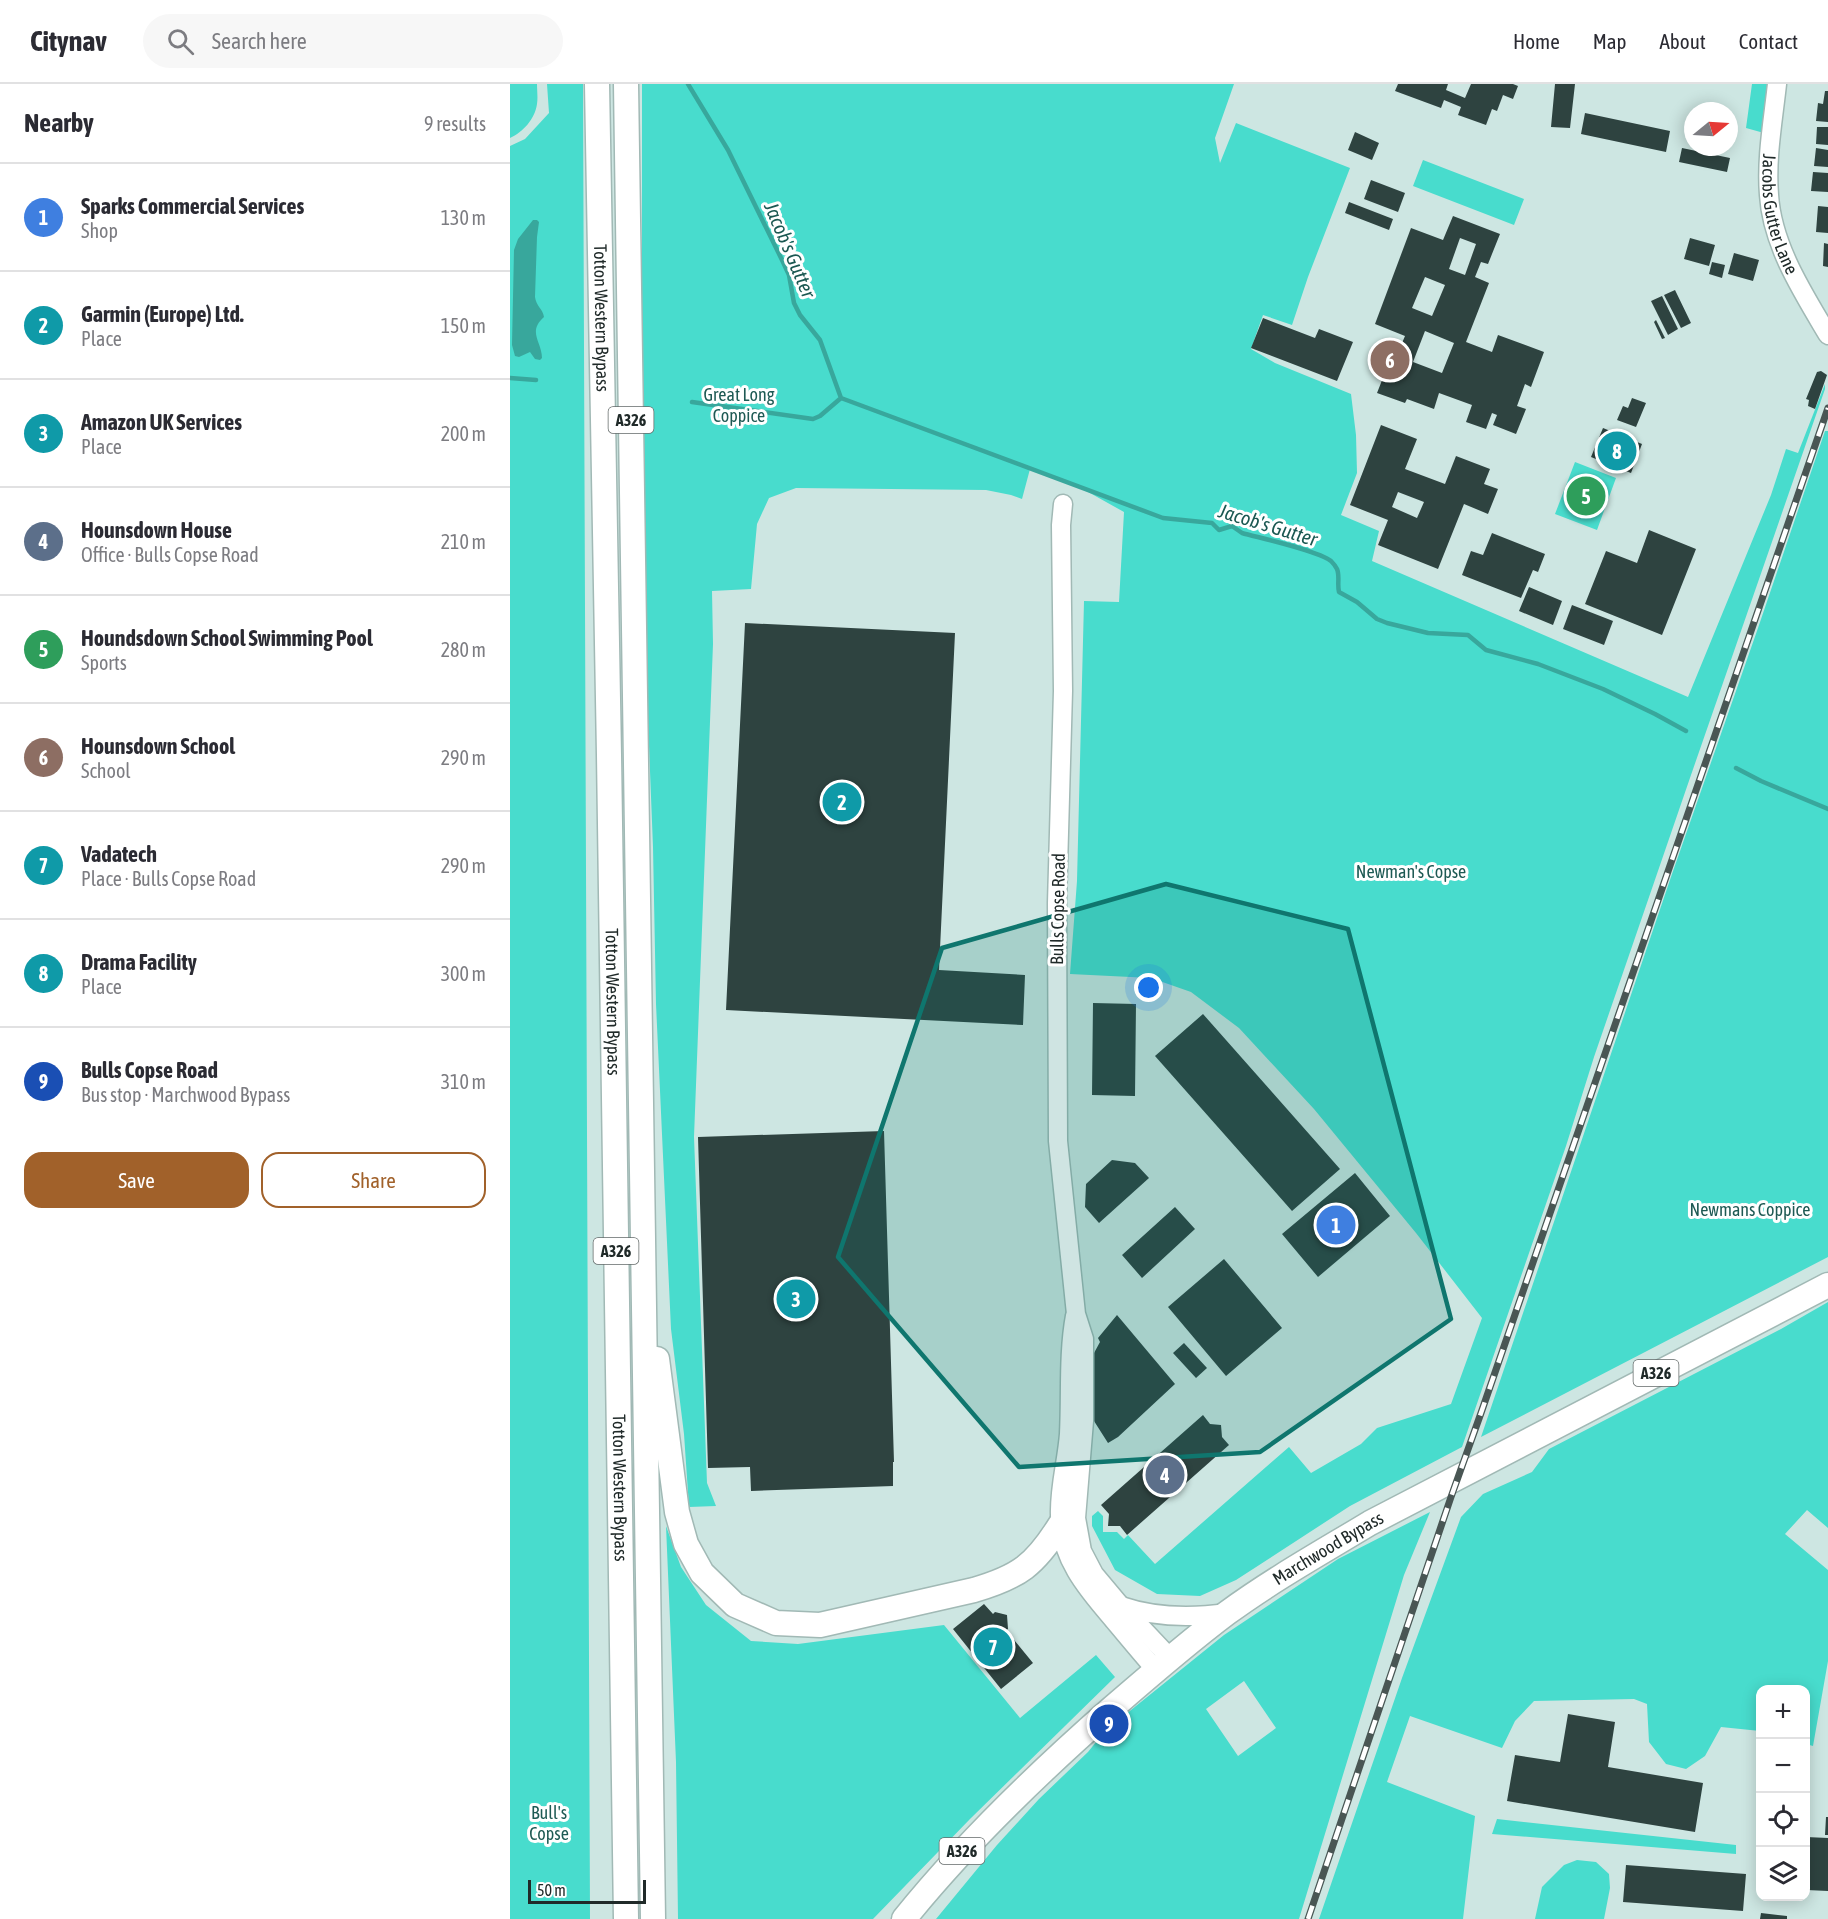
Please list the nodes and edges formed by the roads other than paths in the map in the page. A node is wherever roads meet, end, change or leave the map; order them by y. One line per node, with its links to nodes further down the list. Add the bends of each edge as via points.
1 (597, 84): 13 (main road, Totton Western Bypass / A326)
2 (626, 84): 6 (main road, Totton Western Bypass / A326)
3 (1777, 84): 4 (street, Jacobs Gutter Lane, via 1768,166 1771,212 1785,256)
4 (1828, 335)
5 (1063, 504): 8 (street, Bulls Copse Road, via 1058,1141)
6 (643, 1247): 9 (main road, via 677,1512 686,1544 702,1573 735,1605 776,1623 820,1625 974,1590 1020,1572 1039,1556); 14 (main road, Totton Western Bypass / A326)
7 (1828, 1285): 11 (main road, Marchwood Bypass / A326, via 1370,1523)
8 (1076, 1314): 9 (street, Bulls Copse Road, via 1071,1340 1070,1410); 10 (street, Bulls Copse Road, via 1084,1339 1085,1391 1078,1535 1087,1563)
9 (1060, 1525): 12 (street, Bulls Copse Road, via 1066,1551 1082,1582)
10 (1120, 1605): 11 (street, via 1178,1617); 12 (street, Bulls Copse Road)
11 (1227, 1613): 12 (main road, Marchwood Bypass / A326)
12 (1163, 1665): 15 (main road, Marchwood Bypass / A326, via 1005,1807)
13 (626, 1919)
14 (653, 1919)
15 (904, 1919)

